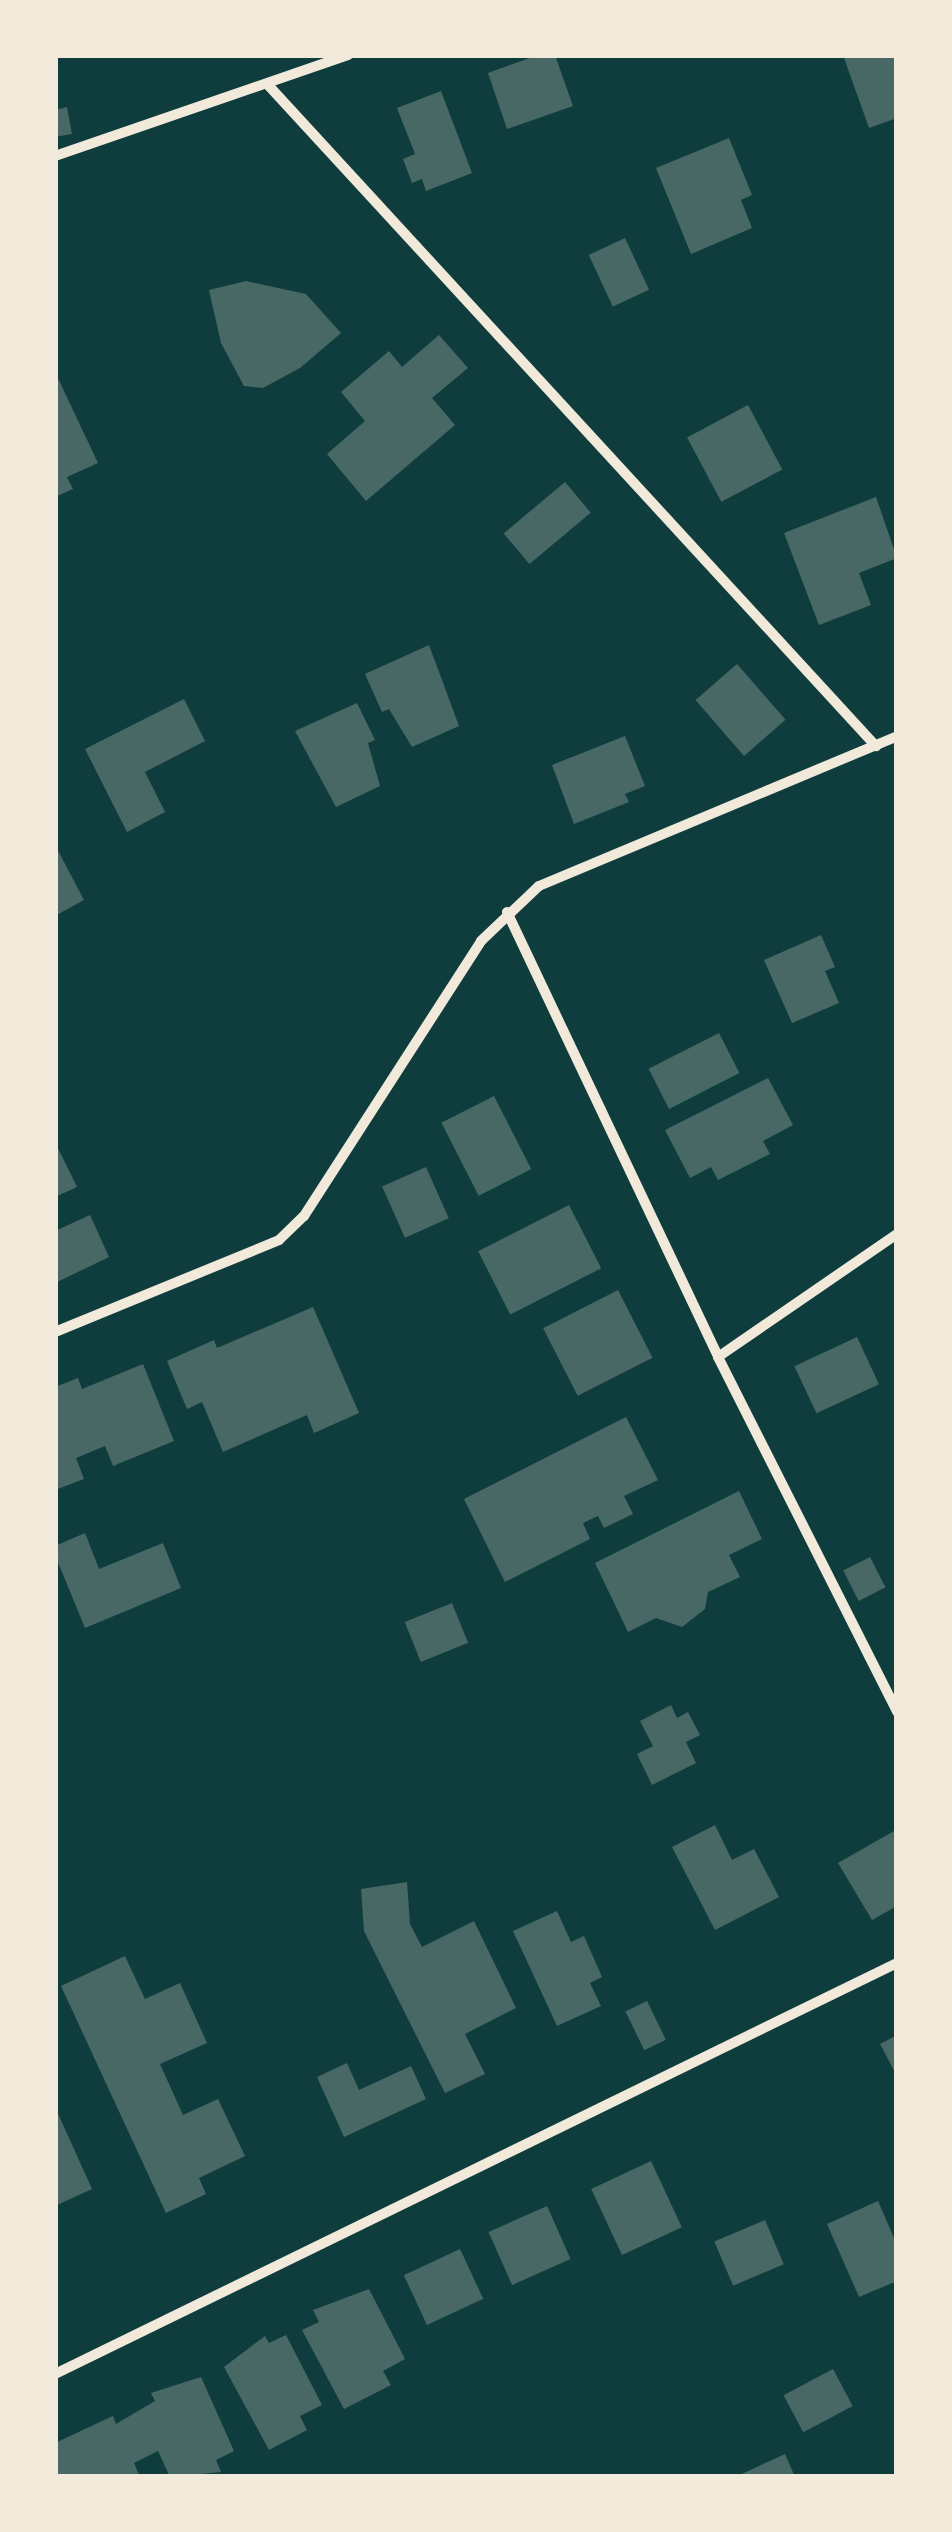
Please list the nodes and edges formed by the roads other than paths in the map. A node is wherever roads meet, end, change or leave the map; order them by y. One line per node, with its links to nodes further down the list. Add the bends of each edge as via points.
1 (348, 55): 2 (street)
2 (269, 86): 3 (street); 5 (street)
3 (55, 156)
4 (897, 736): 5 (street)
5 (876, 746): 6 (street, via 539,886)
6 (508, 912): 8 (street, via 482,940 304,1216 279,1240); 9 (street)
7 (897, 1234): 9 (street)
8 (55, 1332)
9 (718, 1357): 10 (street)
10 (897, 1712)
11 (897, 1962): 12 (street)
12 (55, 2374)

